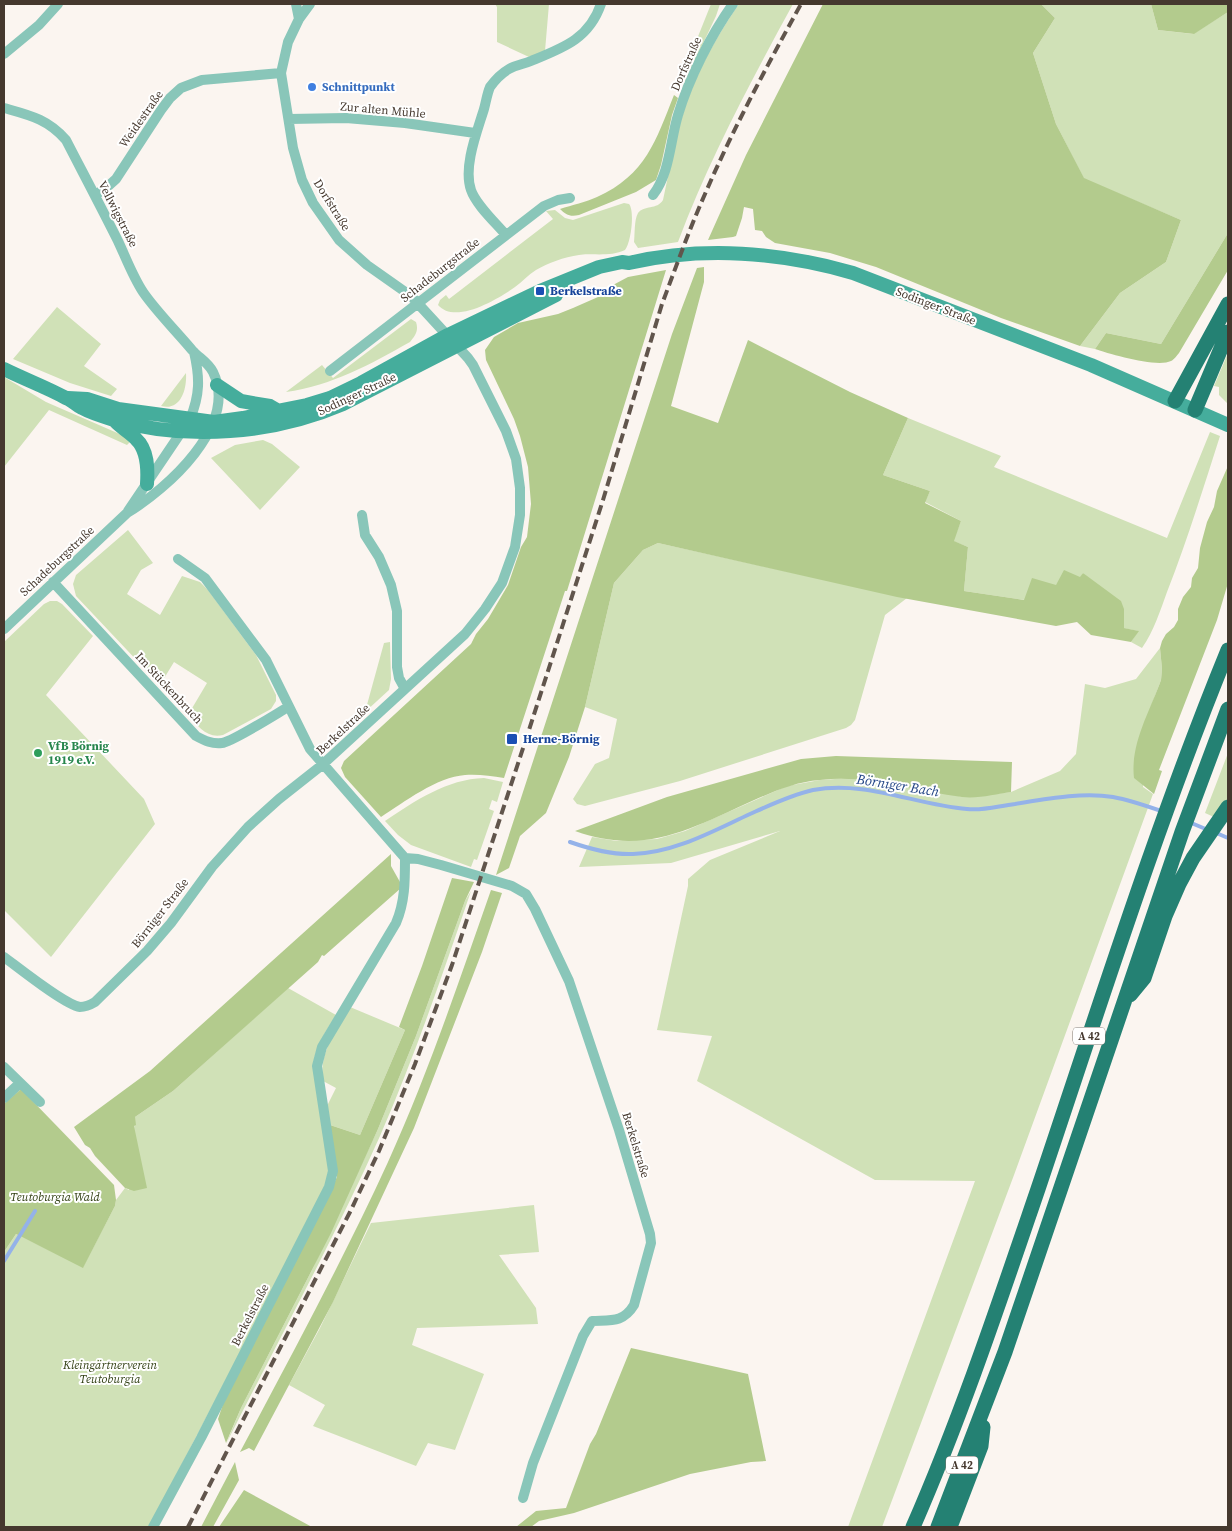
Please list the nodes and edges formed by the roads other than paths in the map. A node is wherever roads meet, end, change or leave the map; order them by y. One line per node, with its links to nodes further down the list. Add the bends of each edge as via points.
1 (58, 4): 7 (street, via 39,25)
2 (296, 4): 6 (street)
3 (310, 4): 6 (street, Dorfstraße)
4 (601, 4): 11 (street, via 590,27 580,37 510,68 495,81)
5 (733, 4): 13 (street, Dorfstraße, via 693,77 678,114 663,179)
6 (300, 19): 8 (street, Dorfstraße, via 288,42)
7 (4, 54)
8 (281, 73): 10 (street, Dorfstraße); 12 (street, Weidestraße, via 202,80 181,88 160,110 116,179)
9 (4, 108): 12 (street, Vellwigstraße, via 35,117 57,129)
10 (289, 120): 11 (street, Zur alten Mühle, via 346,118); 16 (street, Dorfstraße, via 302,180 328,226 352,254)
11 (475, 132): 15 (street, via 469,173 472,192)
12 (95, 195): 20 (street, Vellwigstraße, via 143,292)
13 (653, 195)
14 (570, 198): 15 (street, Schadeburgstraße, via 544,206)
15 (506, 235): 16 (street, Schadeburgstraße)
16 (418, 303): 19 (street, Dorfstraße); 22 (street, Schadeburgstraße)
17 (1228, 304): 25 (highway)
18 (1228, 332): 26 (highway)
19 (452, 340): 25 (main road, Sodinger Straße, via 564,281 599,267 705,253 774,256 854,273); 27 (main road, Sodinger Straße, via 330,398); 31 (main road, Sodinger Straße, via 323,413 272,425); 39 (street, Berkelstraße, via 473,364 506,430 516,459 520,515 515,547 502,583 485,609 465,634)
20 (194, 352): 23 (street, Vellwigstraße, via 205,360); 29 (street, Vellwigstraße, via 199,374 198,389)
21 (4, 369): 24 (main road, Sodinger Straße)
22 (330, 371)
23 (217, 384): 27 (main road, via 241,401); 31 (street, Vellwigstraße)
24 (68, 398): 28 (main road, Sodinger Straße, via 82,408); 29 (main road, Sodinger Straße, via 87,399)
25 (1175, 401): 26 (main road, Sodinger Straße)
26 (1195, 410): 30 (main road, Sodinger Straße)
27 (280, 411): 31 (main road, Sodinger Straße)
28 (114, 420): 29 (main road, Sodinger Straße, via 148,427); 32 (main road, via 143,448)
29 (186, 425): 31 (main road, Sodinger Straße); 32 (street, Schadeburgstraße)
30 (1228, 425)
31 (212, 427): 33 (street, Schadeburgstraße, via 185,465)
32 (146, 484): 33 (street, Schadeburgstraße)
33 (127, 513): 36 (street, Schadeburgstraße)
34 (362, 515): 39 (street, via 365,535 391,585 397,611 397,667)
35 (178, 560): 40 (street, via 206,578 266,660)
36 (53, 582): 37 (street, Schadeburgstraße); 40 (street, Im Stückenbruch, via 203,740 225,743)
37 (4, 629)
38 (1228, 650): 53 (highway, A 42, via 1162,825 1018,1248)
39 (405, 689): 42 (street, Berkelstraße)
40 (288, 707): 42 (street)
41 (1228, 709): 46 (highway, A 42)
42 (322, 765): 44 (street, Berkelstraße); 45 (street, Börniger Straße, via 231,844 147,951 95,1002 79,1007 63,1000)
43 (1228, 807): 46 (highway, via 1179,884 1144,978)
44 (405, 858): 52 (street, Berkelstraße, via 512,886 526,894 569,981 650,1234 651,1243 634,1305 620,1319 592,1321 583,1336 533,1463); 54 (street, Berkelstraße, via 404,895 396,923 322,1047 317,1066 333,1171 329,1187)
45 (4, 957)
46 (1123, 1004): 51 (highway, A 42)
47 (4, 1067): 48 (street)
48 (20, 1083): 49 (street); 50 (street)
49 (4, 1098)
50 (40, 1102)
51 (986, 1402): 57 (highway, A 42); 58 (highway, via 980,1446)
52 (523, 1498)
53 (925, 1499): 55 (highway); 56 (highway, A 42)
54 (153, 1527)
55 (904, 1527)
56 (913, 1527)
57 (938, 1527)
58 (950, 1527)

